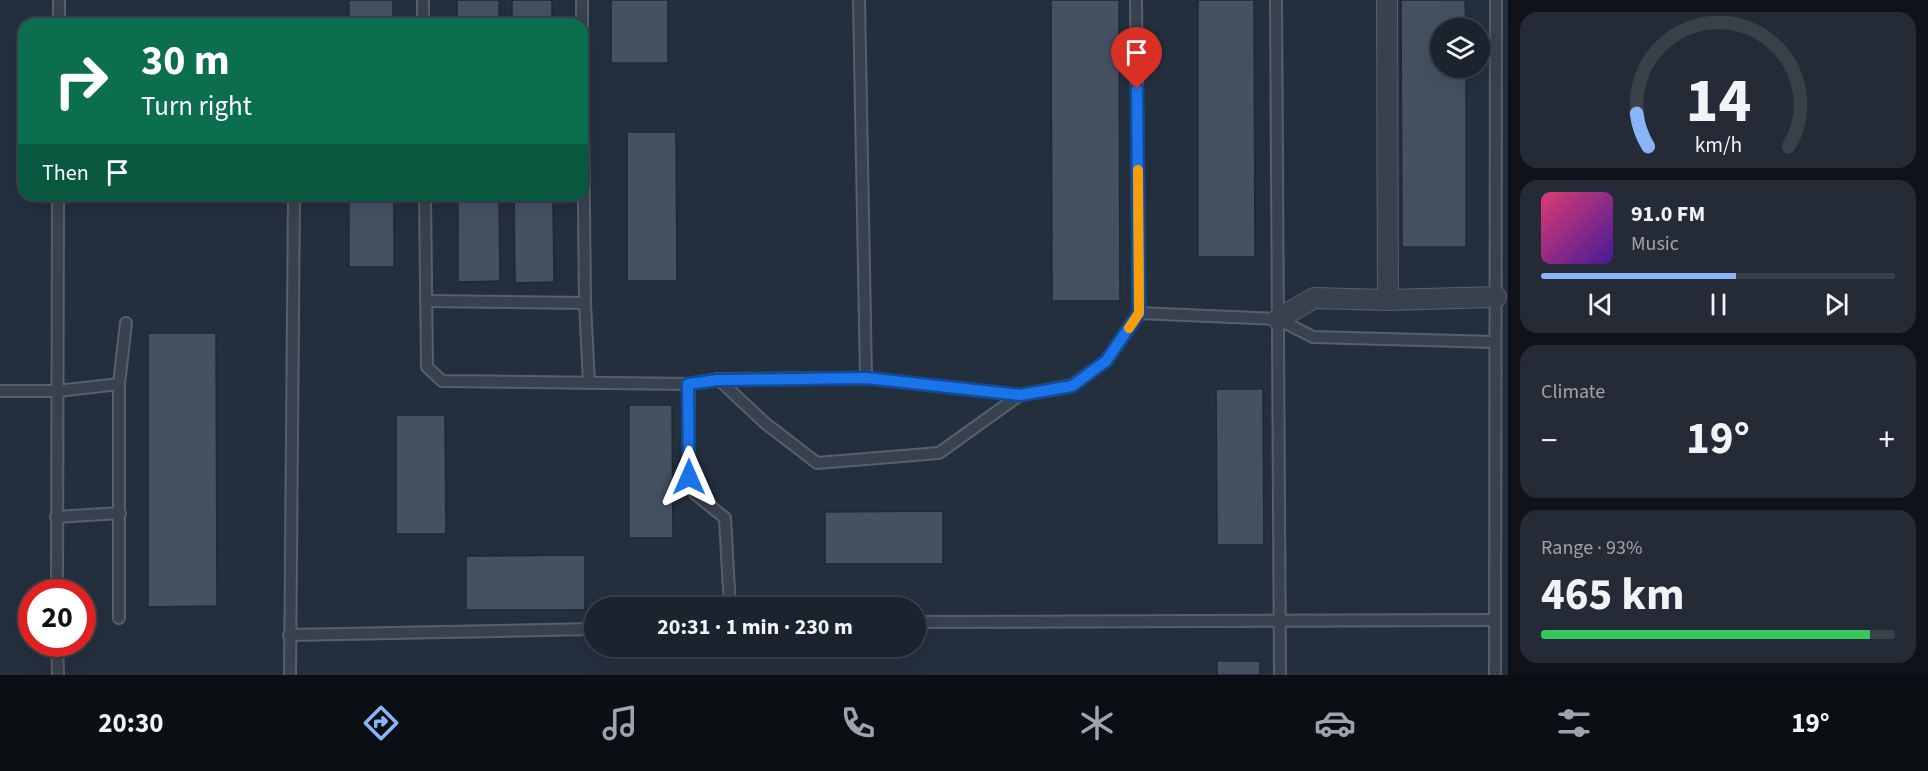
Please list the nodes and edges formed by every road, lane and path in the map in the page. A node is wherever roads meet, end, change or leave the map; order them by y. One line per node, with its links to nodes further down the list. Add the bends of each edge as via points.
1 (59, 0): 9 (lane)
2 (423, 0): 10 (lane)
3 (582, 0): 11 (lane)
4 (859, 0): 24 (lane)
5 (1137, 0): 20 (lane)
6 (1276, 0): 21 (lane)
7 (1387, 0): 17 (street)
8 (1496, 0): 16 (lane)
9 (59, 18)
10 (423, 18)
11 (582, 18)
12 (58, 201): 30 (lane)
13 (294, 201): 41 (lane)
14 (425, 201): 18 (lane)
15 (584, 201): 19 (lane)
16 (1502, 297): 17 (street); 23 (lane)
17 (1388, 300): 21 (street, via 1314,298)
18 (426, 301): 19 (lane); 26 (lane, via 427,367 442,381)
19 (585, 303): 26 (lane)
20 (1139, 313): 21 (lane); 31 (lane, via 1106,361 1072,386)
21 (1278, 319): 23 (lane, via 1313,337); 37 (lane)
22 (126, 323): 27 (lane)
23 (1494, 342): 38 (lane)
24 (866, 378): 25 (lane); 31 (lane)
25 (718, 380): 28 (lane); 31 (lane, via 817,463 939,453)
26 (589, 383): 28 (lane)
27 (119, 384): 30 (lane); 32 (lane)
28 (688, 384): 35 (lane, via 689,477 695,494 725,518)
29 (0, 391): 30 (lane)
30 (57, 391): 33 (lane)
31 (1020, 395)
32 (120, 513): 33 (lane); 36 (lane)
33 (56, 517): 34 (lane)
34 (57, 579)
35 (729, 597)
36 (119, 618)
37 (1280, 619): 38 (lane); 39 (lane); 45 (lane)
38 (1495, 620): 46 (lane)
39 (926, 622)
40 (584, 629): 41 (lane)
41 (289, 635): 44 (lane)
42 (57, 657): 43 (lane)
43 (58, 675)
44 (290, 675)
45 (1280, 675)
46 (1495, 675)

